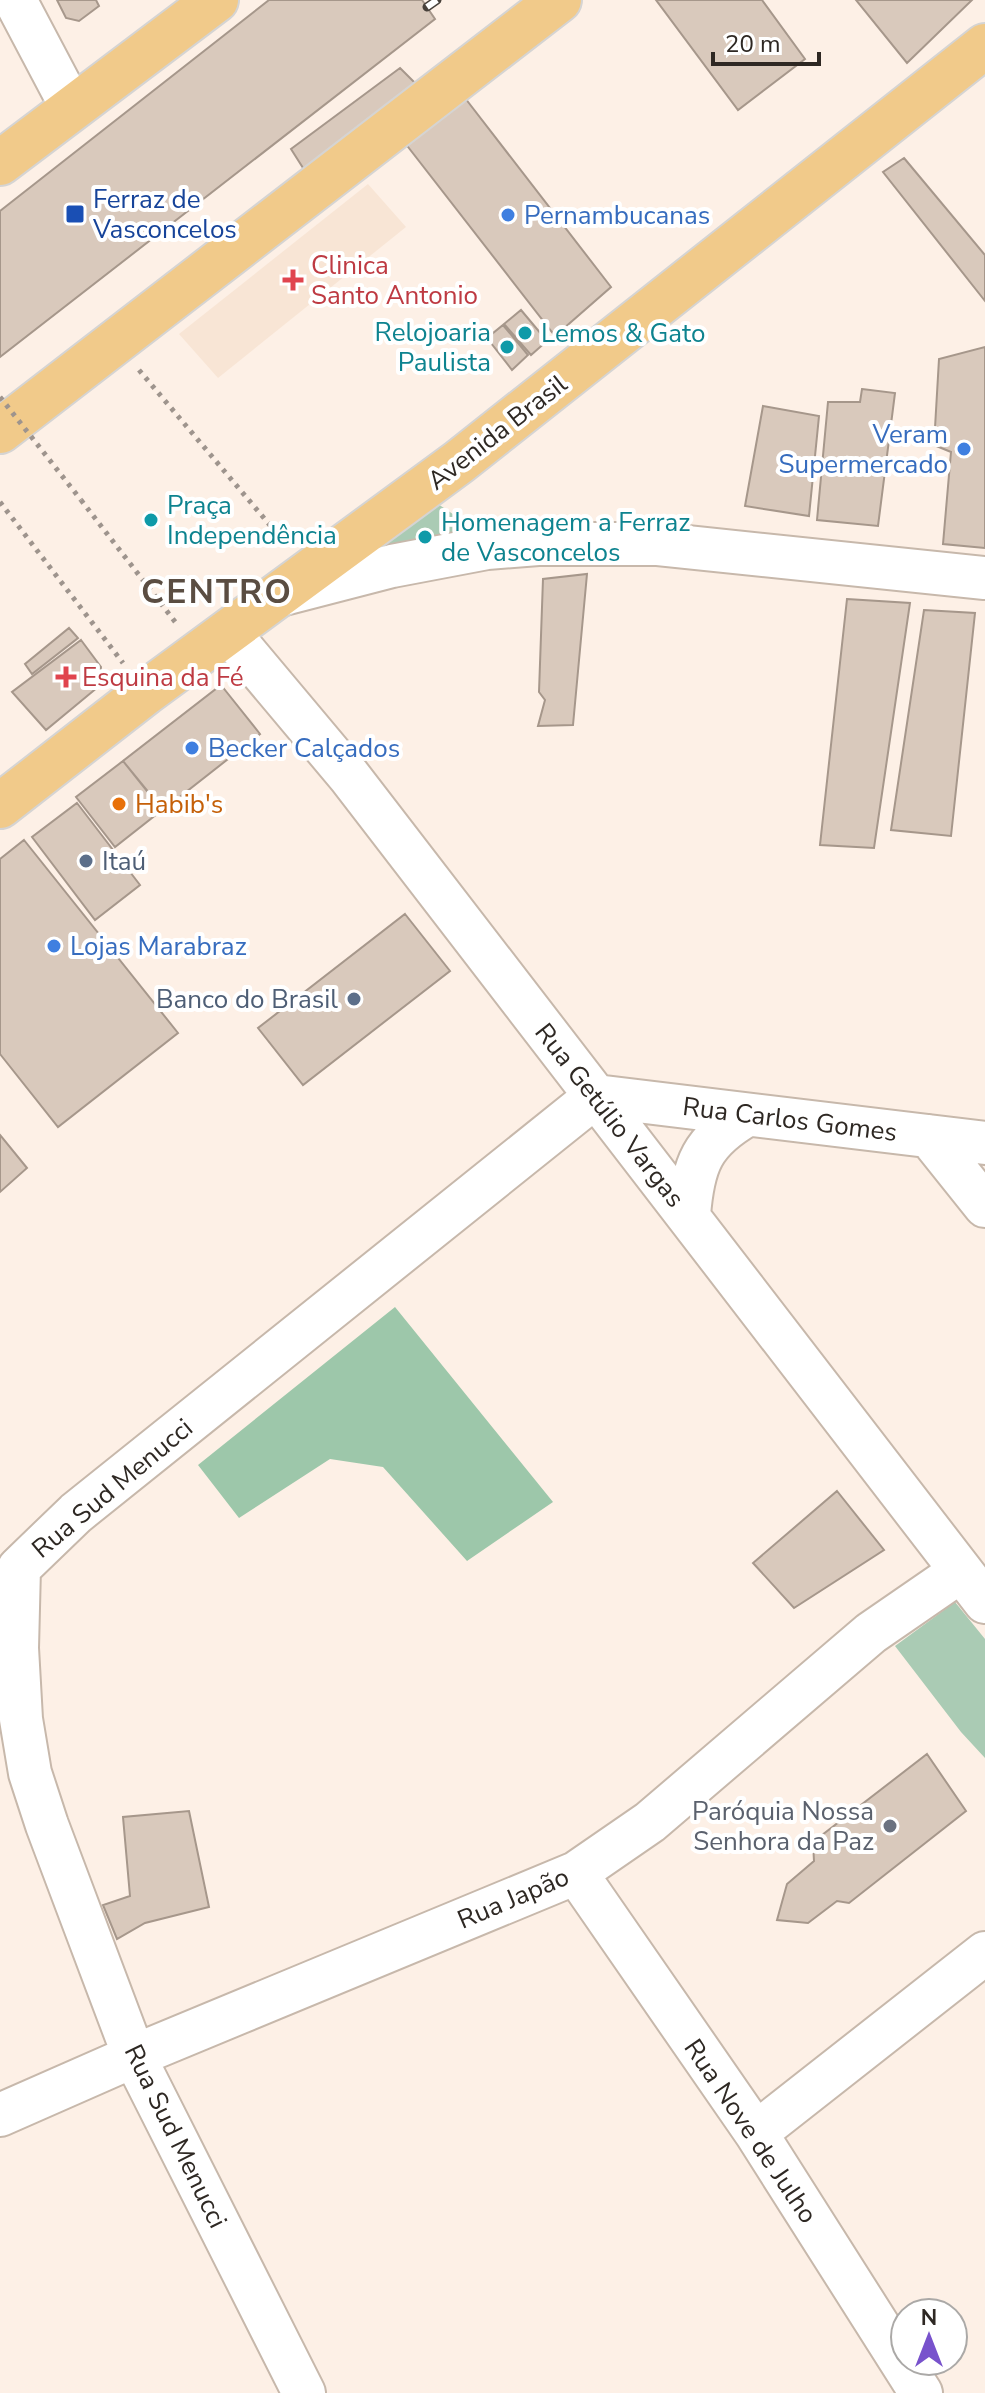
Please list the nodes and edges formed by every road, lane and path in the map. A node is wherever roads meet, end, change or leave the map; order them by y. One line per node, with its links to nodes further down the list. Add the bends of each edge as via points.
1 (15, 0): 5 (street)
2 (216, 0): 5 (main road)
3 (559, 0): 7 (main road)
4 (985, 46): 12 (main road, Avenida Brasil, via 459,462)
5 (72, 108): 6 (main road)
6 (0, 163)
7 (115, 342): 9 (main road); 12 (path)
8 (0, 397): 13 (path, bridge, via 81,500)
9 (0, 431)
10 (0, 502): 14 (path)
11 (985, 578): 12 (street, via 658,544 538,544 487,548)
12 (296, 584): 13 (main road, Avenida Brasil)
13 (214, 643): 14 (main road, Avenida Brasil); 16 (street, Rua Getúlio Vargas, via 349,776)
14 (145, 693): 15 (main road, Avenida Brasil)
15 (0, 806)
16 (596, 1096): 17 (street, Rua Carlos Gomes); 21 (street, Rua Getúlio Vargas); 22 (street, Rua Sud Menucci)
17 (747, 1115): 18 (street, Rua Carlos Gomes); 21 (street, via 709,1144 691,1185)
18 (929, 1136): 19 (street, Rua Carlos Gomes); 20 (street)
19 (985, 1143)
20 (985, 1206)
21 (689, 1215): 23 (street, Rua Getúlio Vargas)
22 (9, 1564): 26 (street, Rua Sud Menucci, via 30,1773)
23 (973, 1587): 24 (street, Rua Japão, via 871,1633 650,1822)
24 (576, 1873): 26 (street, Rua Japão); 28 (street, Rua Nove de Julho)
25 (985, 1953): 28 (street)
26 (134, 2056): 27 (street, Rua Japão); 29 (street, Rua Sud Menucci)
27 (0, 2115)
28 (756, 2133): 30 (street, Rua Nove de Julho)
29 (304, 2393)
30 (921, 2393)

